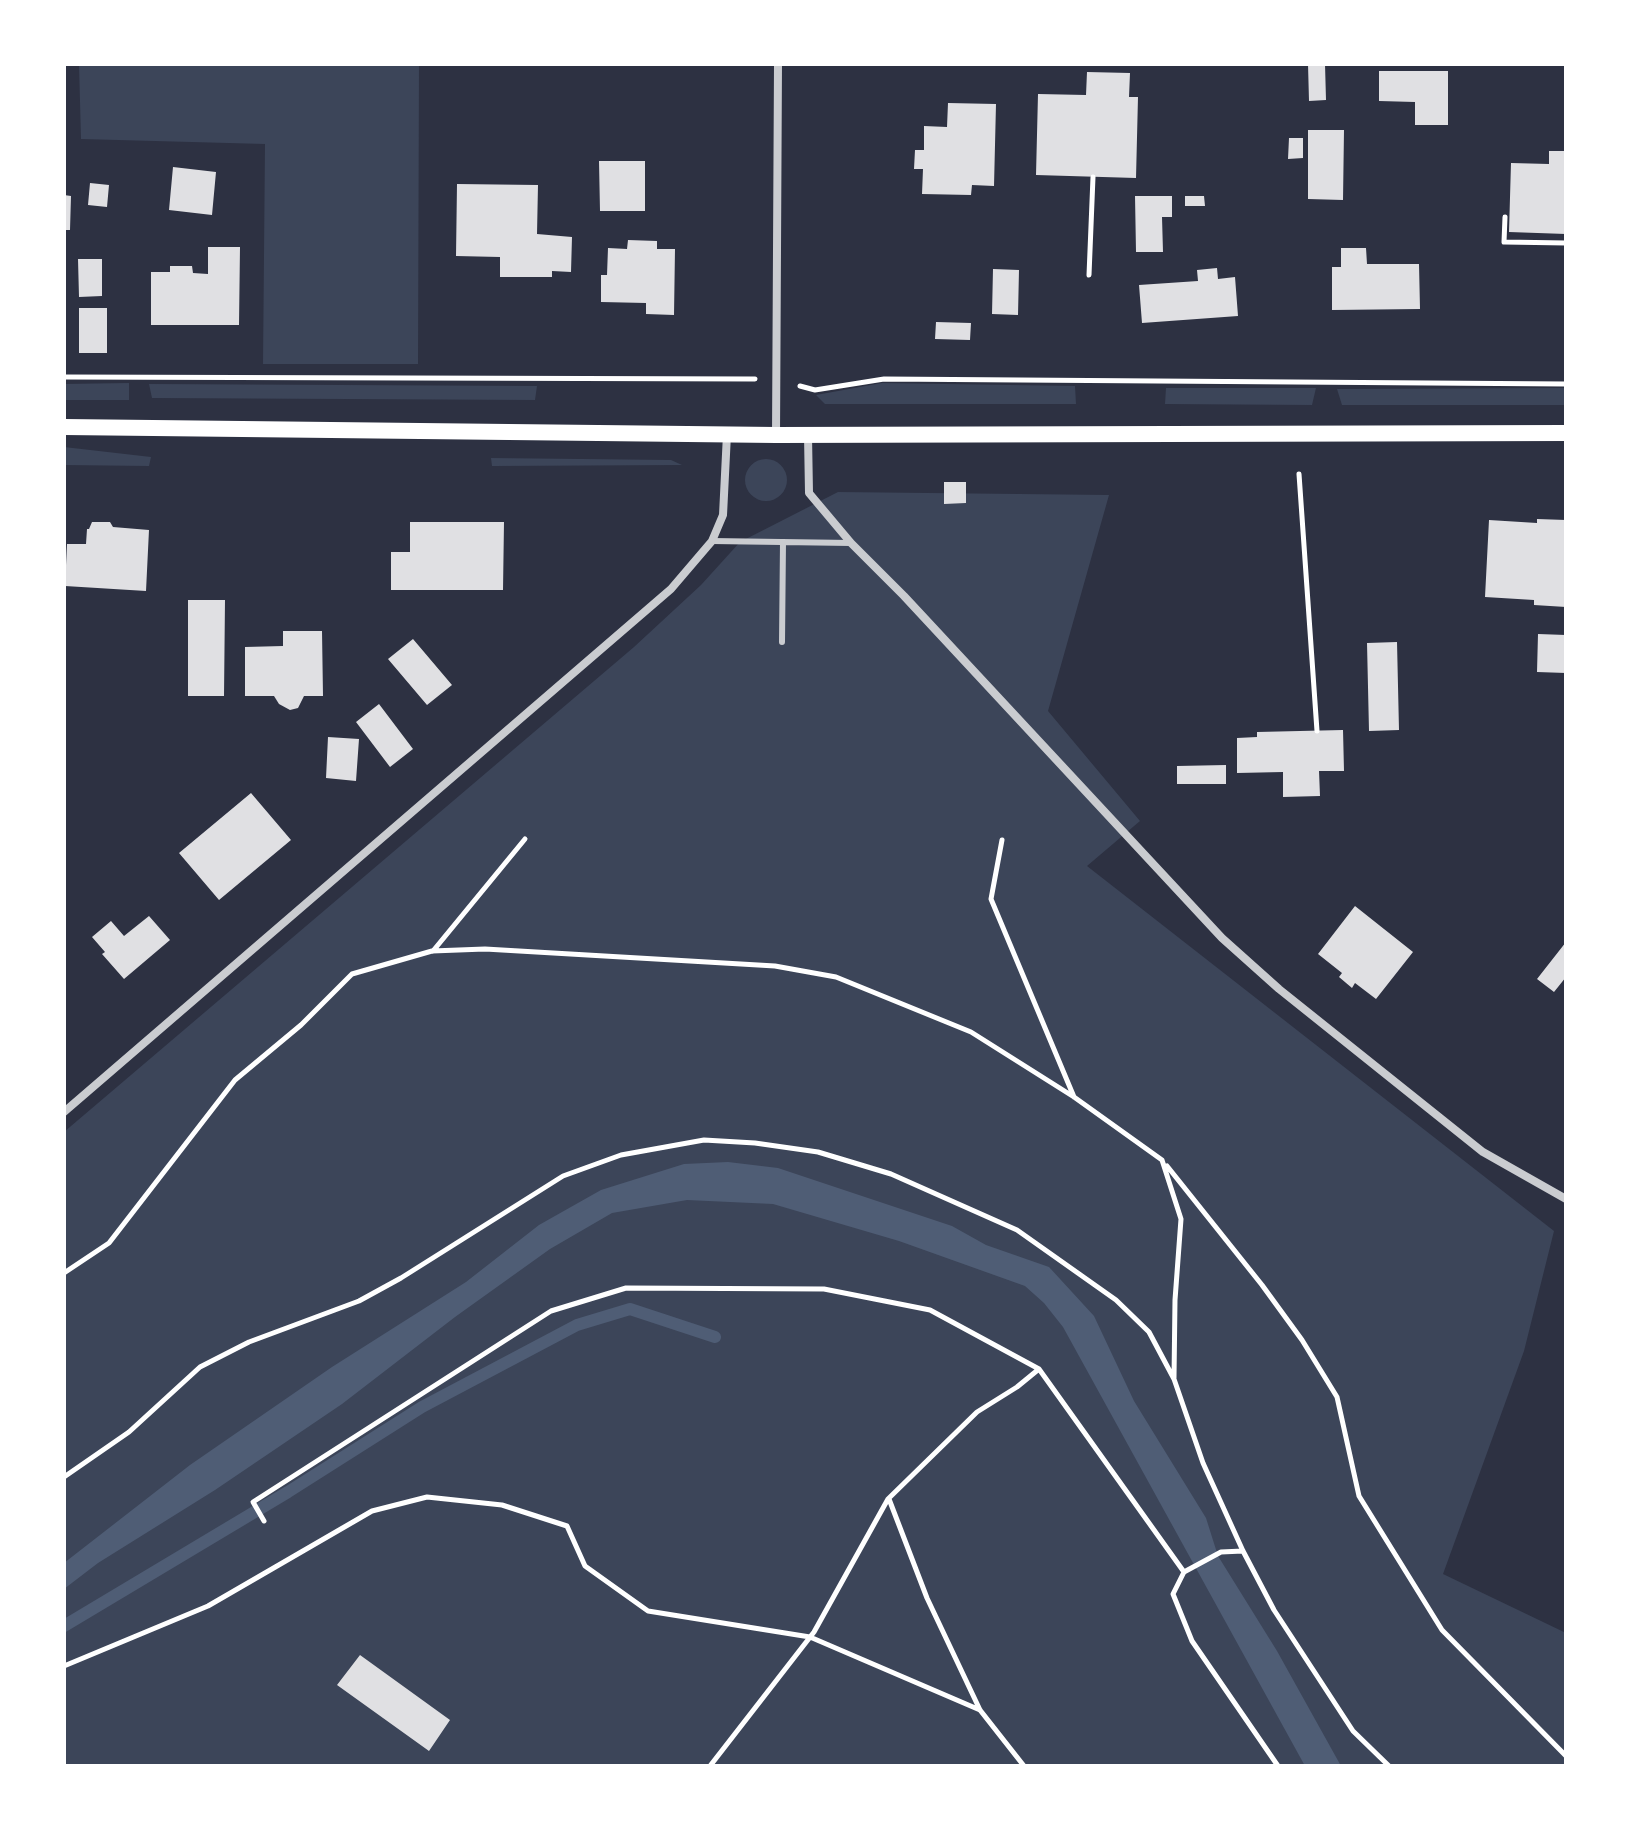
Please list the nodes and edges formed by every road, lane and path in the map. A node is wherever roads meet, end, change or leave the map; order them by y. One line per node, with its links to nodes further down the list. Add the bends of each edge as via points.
1 (778, 64): 7 (street)
2 (1093, 177): 5 (path)
3 (1505, 217): 4 (path, via 1504,242)
4 (1566, 243)
5 (1089, 275)
6 (64, 377): 7 (path)
7 (777, 379): 8 (path, via 815,390 884,379); 13 (street)
8 (1566, 384)
9 (64, 427): 11 (main road)
10 (1566, 433): 12 (main road)
11 (727, 434): 13 (main road); 15 (street, via 723,515)
12 (808, 434): 13 (main road); 17 (street, via 809,493)
13 (776, 435)
14 (1299, 474): 19 (path)
15 (712, 541): 16 (lane); 24 (street, via 671,589)
16 (783, 542): 17 (lane); 18 (lane)
17 (851, 543): 26 (street, via 1234,949 1483,1152)
18 (782, 642)
19 (1317, 731)
20 (525, 839): 22 (path)
21 (1002, 840): 23 (path, via 991,899)
22 (432, 951): 23 (path, via 485,949 775,966 836,977 971,1032); 27 (path, via 352,974 235,1080 109,1243)
23 (1074, 1097): 25 (path)
24 (64, 1112)
25 (1162, 1160): 29 (path, via 1181,1219); 38 (path, via 1262,1285 1337,1397 1359,1496 1442,1630)
26 (1566, 1199)
27 (64, 1273)
28 (1039, 1369): 31 (path, via 977,1412); 32 (path, via 930,1310 824,1289 626,1288 551,1311 253,1502); 34 (path)
29 (1174, 1379): 30 (path, via 1149,1332 1116,1300 1017,1230 891,1174 818,1152 704,1140 621,1155 563,1176 359,1301 249,1342 200,1367 129,1432); 33 (path, via 1203,1463)
30 (64, 1477)
31 (888, 1499): 35 (path); 37 (path)
32 (264, 1521)
33 (1243, 1551): 34 (path, via 1221,1552); 42 (path, via 1274,1610 1353,1731)
34 (1184, 1572): 41 (path, via 1173,1594 1192,1641)
35 (810, 1637): 36 (path, via 648,1611 585,1566 567,1526 502,1505 427,1497 372,1511 208,1606); 37 (path); 39 (path)
36 (64, 1666)
37 (980, 1710): 40 (path)
38 (1566, 1756)
39 (710, 1766)
40 (1024, 1766)
41 (1278, 1766)
42 (1389, 1766)

